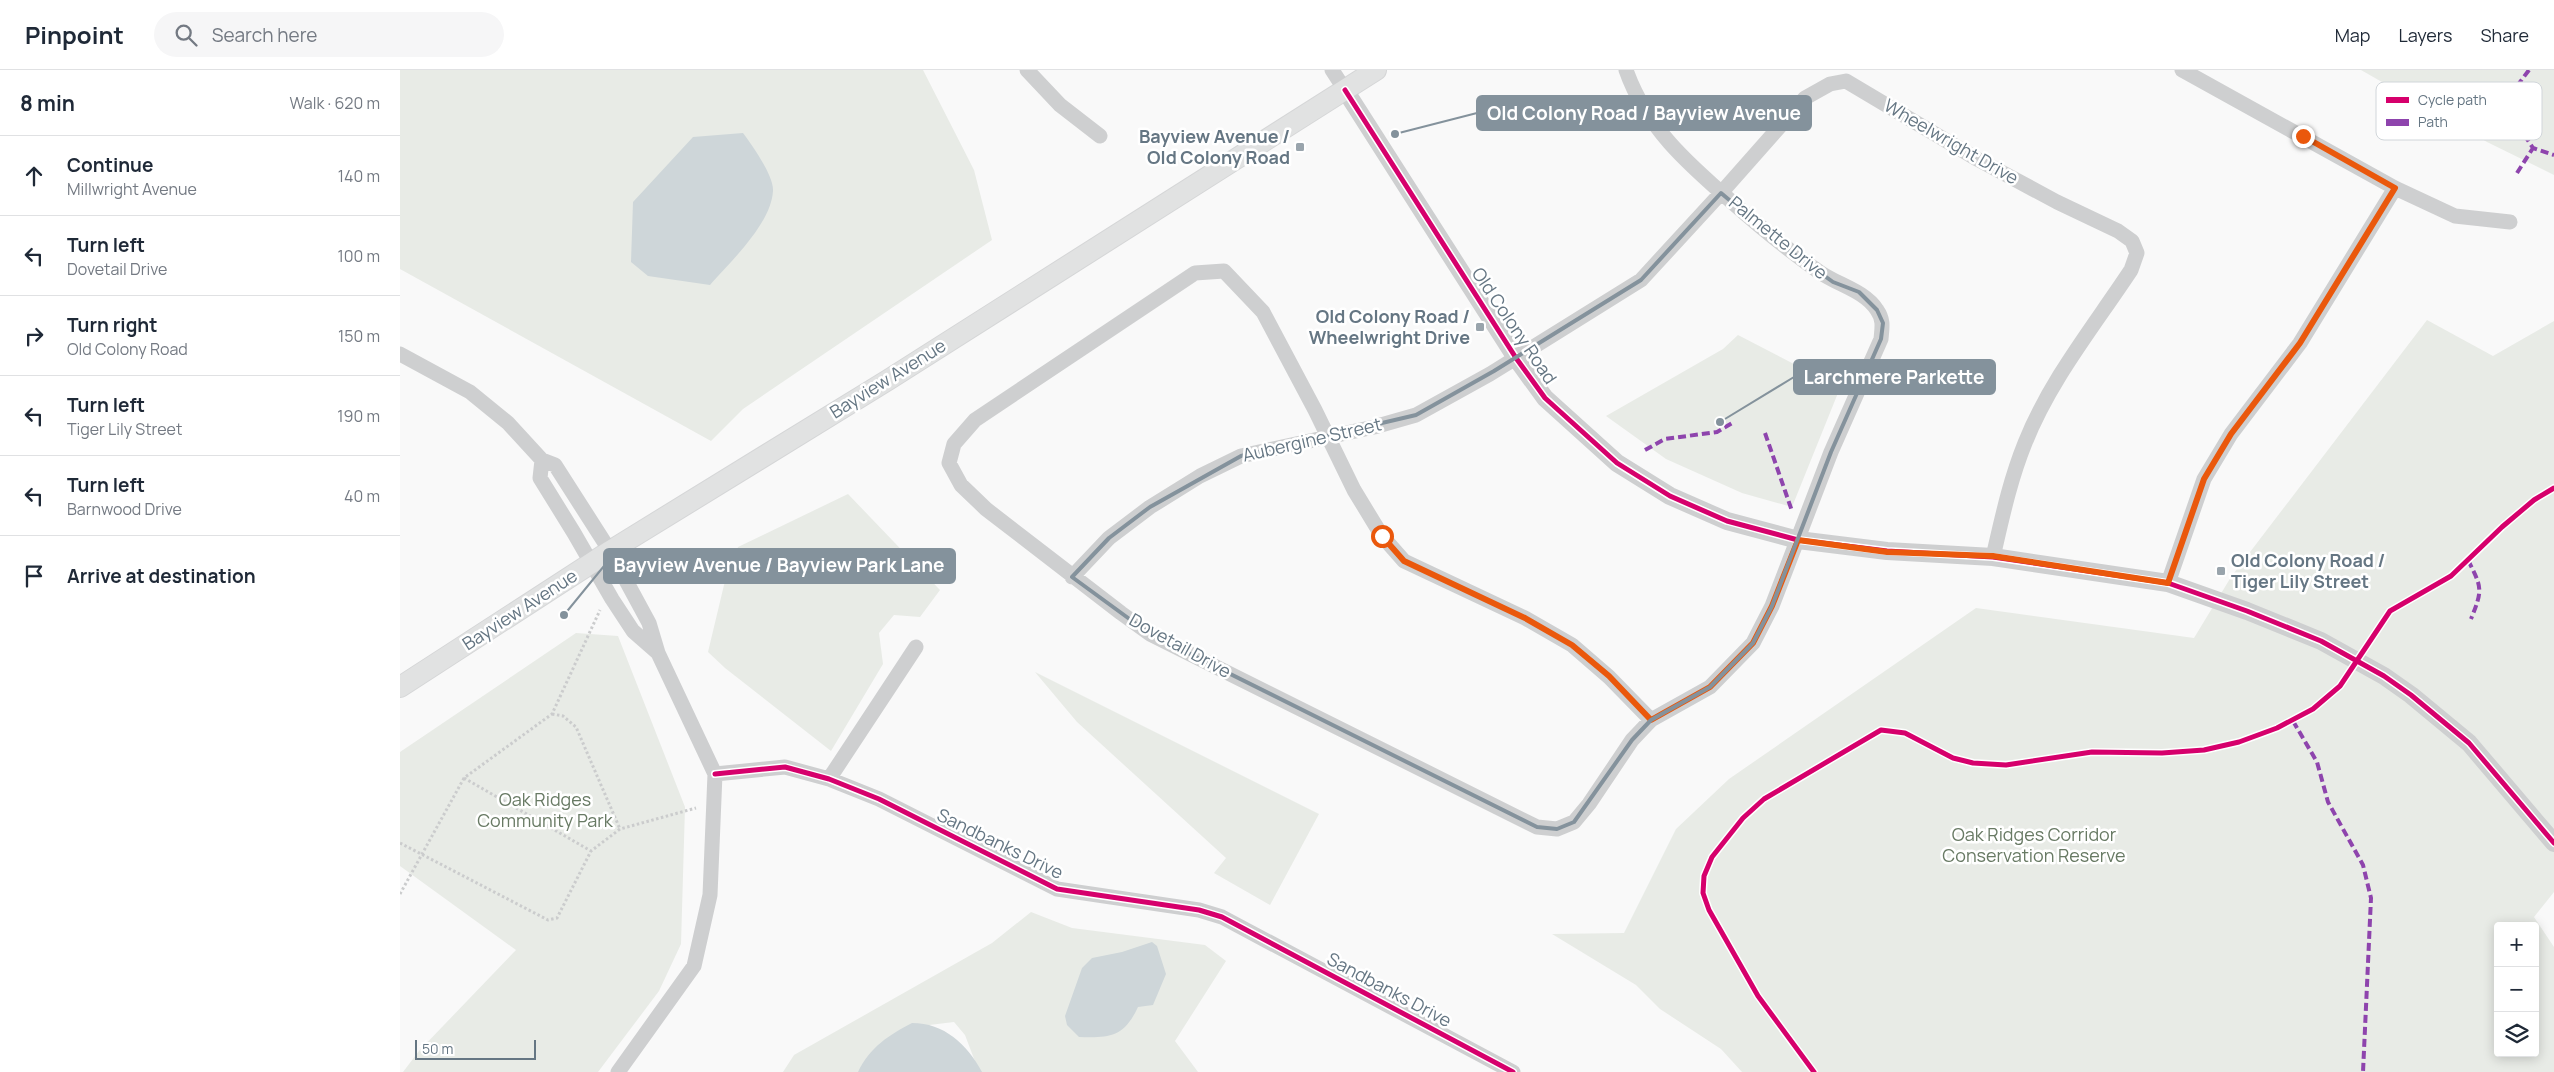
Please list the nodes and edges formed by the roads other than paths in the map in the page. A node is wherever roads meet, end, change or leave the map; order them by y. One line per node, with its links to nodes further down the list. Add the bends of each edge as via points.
1 (1027, 70): 7 (street, via 1060,105)
2 (1332, 70): 6 (street)
3 (1376, 70): 6 (main road, Bayview Avenue)
4 (1626, 70): 9 (street, Palmette Drive, via 1653,124 1685,161)
5 (2182, 70): 8 (street)
6 (1345, 90): 12 (street, Old Colony Road); 16 (main road, Bayview Avenue, via 888,380)
7 (1100, 136)
8 (2395, 188): 10 (street, via 2455,216); 20 (street, via 2300,343 2231,434 2204,479)
9 (1722, 193): 12 (street, Wheelwright Drive, via 1640,280); 15 (street, Palmette Drive, via 1790,251 1833,282 1859,292 1877,310 1883,323 1881,339 1831,452); 17 (street, Wheelwright Drive, via 1805,98 1830,84 1846,81 1977,159 2132,241 2137,253 2131,270 2059,376 2026,442 2006,498)
10 (2510, 222)
11 (400, 354): 14 (street, via 470,392 508,423)
12 (1516, 358): 13 (street, Aubergine Street, via 1416,415); 15 (street, Old Colony Road, via 1546,398 1617,464 1670,496 1727,521)
13 (1328, 435): 19 (street, Aubergine Street, via 1241,456 1200,476 1150,507 1109,538); 19 (street, Dovetail Drive, via 1263,312 1224,271 1195,273 975,420 954,444 950,463 961,485 986,509); 24 (street, via 1354,490 1382,536 1404,561 1525,618 1572,645 1609,676)
14 (542, 460): 16 (street, via 555,465); 18 (street, via 540,478)
15 (1798, 540): 17 (street, Old Colony Road, via 1887,552); 24 (street, Dovetail Drive, via 1772,606 1753,643 1710,687)
16 (610, 551): 18 (main road, Bayview Avenue); 22 (street, via 649,623)
17 (1993, 556): 20 (street, Old Colony Road)
18 (592, 563): 22 (street, via 633,632); 23 (main road, Bayview Avenue)
19 (1072, 577): 24 (street, Dovetail Drive, via 1150,634 1537,828 1557,829 1574,822 1632,740)
20 (2168, 583): 27 (street, Old Colony Road, via 2247,610 2321,641 2391,680 2469,743)
21 (916, 647): 26 (street)
22 (658, 653): 25 (street)
23 (400, 687)
24 (1651, 720)
25 (715, 774): 26 (street, Sandbanks Drive, via 785,767); 28 (street, via 710,895 694,966)
26 (829, 779): 29 (street, Sandbanks Drive, via 879,799 1057,889 1199,910 1222,917)
27 (2554, 843)
28 (618, 1072)
29 (1513, 1072)

